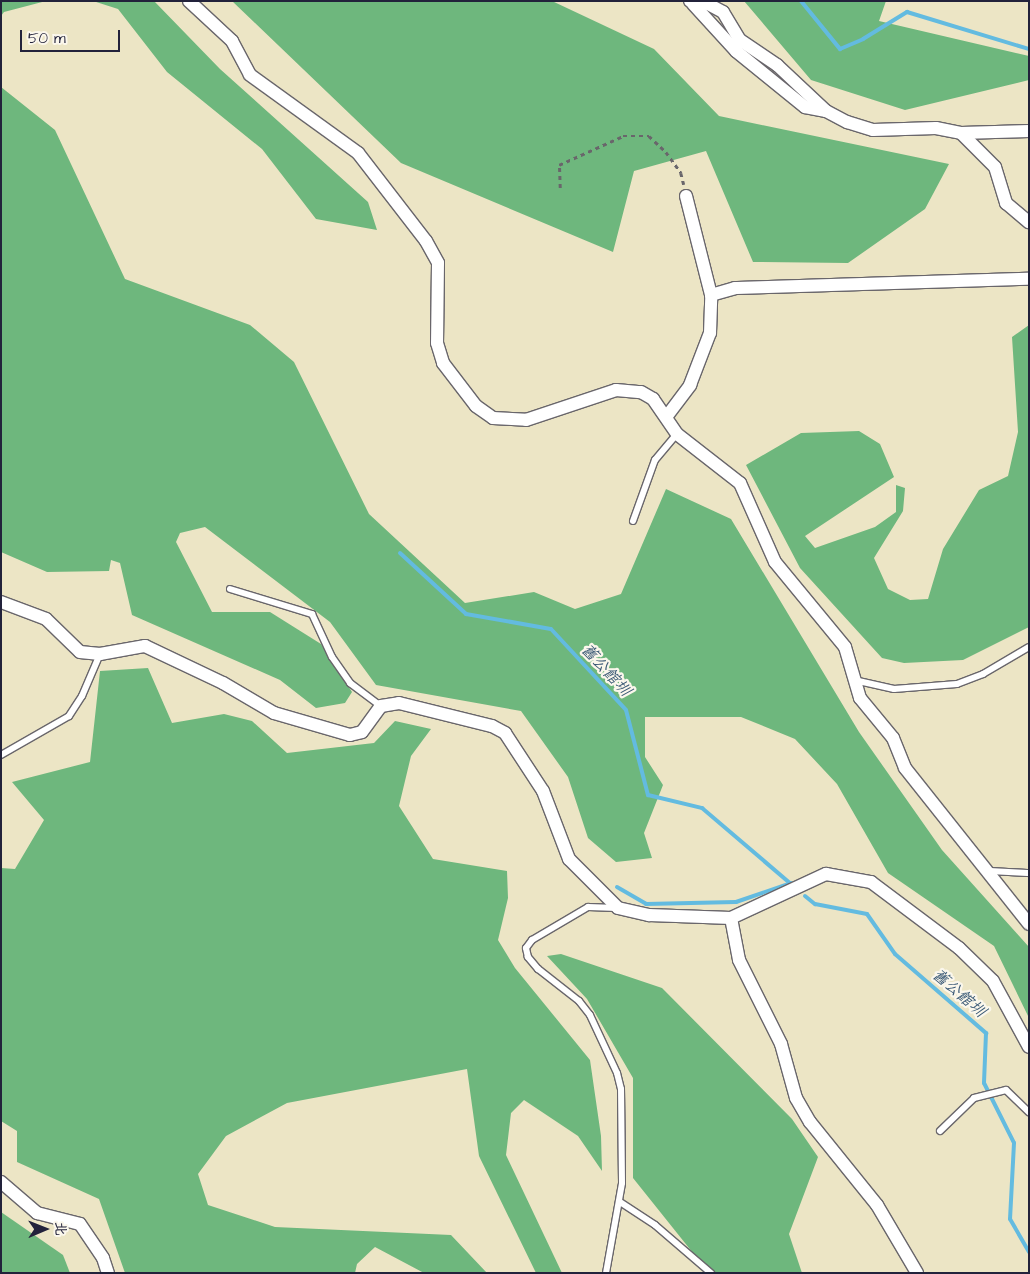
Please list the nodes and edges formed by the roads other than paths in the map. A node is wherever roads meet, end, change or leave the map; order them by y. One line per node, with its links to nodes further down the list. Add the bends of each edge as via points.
1 (189, 1): 9 (street, via 209,16 232,41 250,75 358,153 426,241 438,263 437,343 442,363 476,406 493,418 526,420 616,390 641,392 653,399)
2 (691, 3): 4 (street, via 708,4 723,12 740,40 777,65 826,111 847,122 873,130 936,128)
3 (1029, 130): 4 (street)
4 (961, 133): 6 (street, via 995,167 1006,203)
5 (686, 196): 8 (street)
6 (1029, 222)
7 (1029, 278): 8 (street, via 735,288)
8 (711, 295): 9 (street, via 710,333 690,385)
9 (667, 416): 10 (street)
10 (677, 434): 11 (lane, via 654,460); 16 (street, via 740,483 775,562 845,647)
11 (633, 521)
12 (230, 589): 17 (lane, via 312,614 332,658 350,683)
13 (1, 602): 15 (street, via 46,619 80,652)
14 (1029, 647): 16 (lane, via 984,674 957,684 894,689)
15 (100, 654): 17 (street, via 145,646 223,683 274,713 350,735 362,732); 18 (lane, via 82,696 69,716)
16 (853, 680): 19 (street, via 860,698 893,738 905,768)
17 (381, 706): 21 (street, via 399,703 492,726 505,733 542,790 569,859)
18 (1, 755)
19 (988, 871): 20 (lane); 23 (street)
20 (1029, 873)
21 (618, 908): 22 (street, via 648,915); 28 (lane, via 588,907 532,940 526,948 528,957 538,969 579,1001 590,1015 617,1073 621,1090)
22 (731, 918): 24 (street, via 826,874 871,882 960,948 993,981); 32 (street, via 738,960 781,1044 796,1098 810,1122 877,1205)
23 (1029, 924)
24 (1029, 1046)
25 (1029, 1112): 26 (lane, via 1006,1090 974,1098)
26 (940, 1131)
27 (1, 1182): 29 (street, via 37,1213 80,1224 103,1258)
28 (620, 1202): 30 (lane, via 608,1245); 31 (lane, via 655,1225)
29 (108, 1273)
30 (606, 1273)
31 (711, 1273)
32 (917, 1273)

